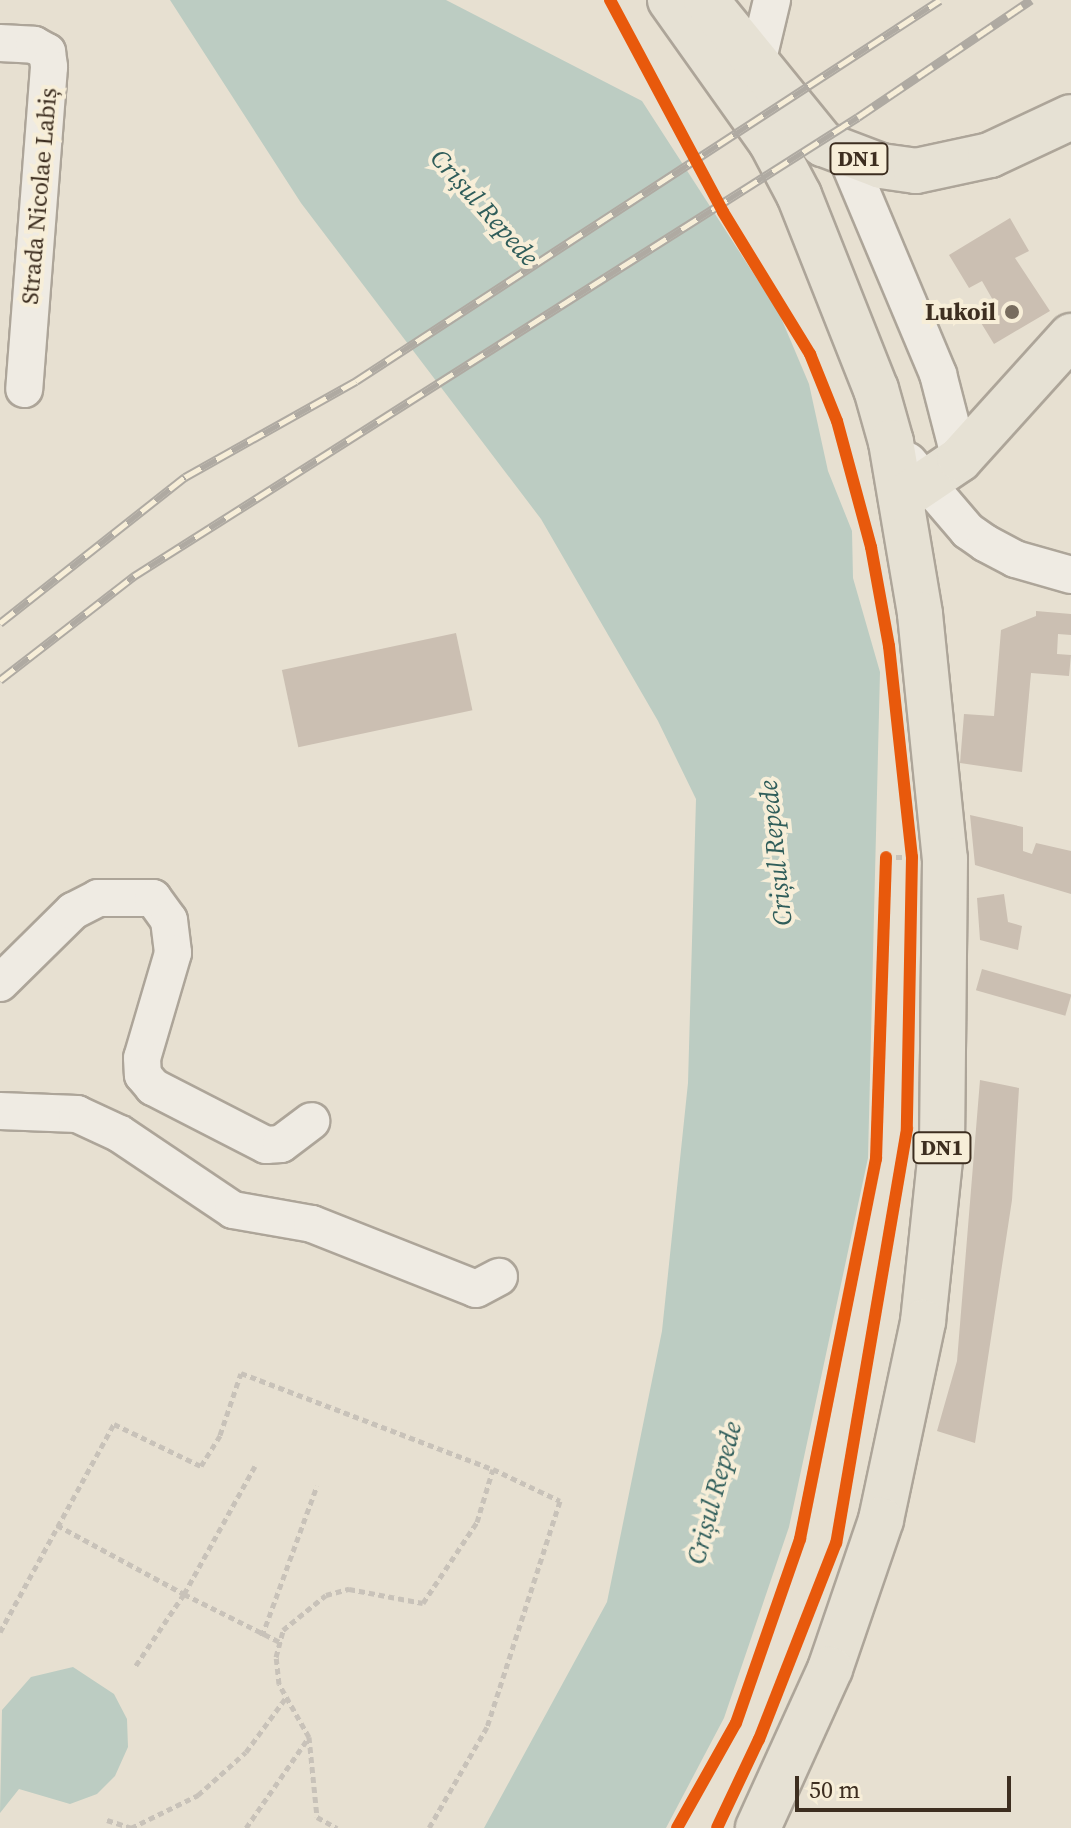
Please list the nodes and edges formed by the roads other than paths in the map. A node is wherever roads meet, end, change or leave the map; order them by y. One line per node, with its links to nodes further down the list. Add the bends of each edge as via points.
1 (670, 0): 10 (main road, DN1, via 771,142 829,260 891,442)
2 (706, 0): 5 (main road, DN1)
3 (772, 0): 5 (street)
4 (0, 43): 9 (street, Strada Nicolae Labiș, via 34,45 47,52 49,67)
5 (757, 63): 7 (main road, DN1, via 823,144)
6 (1071, 117): 7 (main road, DN1, via 990,155 916,171)
7 (846, 155): 10 (street, via 941,385)
8 (1071, 336): 10 (main road)
9 (24, 389)
10 (929, 481): 11 (street, via 985,543 1015,559); 16 (main road, DN1, via 920,614 945,859 942,1141 923,1322 881,1520 830,1669)
11 (1071, 575)
12 (0, 983): 14 (street, via 73,911 98,898 153,898 169,920 173,953 142,1058 143,1075 153,1087 266,1145 281,1144)
13 (0, 1111): 15 (street, via 77,1114 120,1134 233,1210 312,1224 476,1289)
14 (311, 1121)
15 (499, 1277)
16 (758, 1828)

